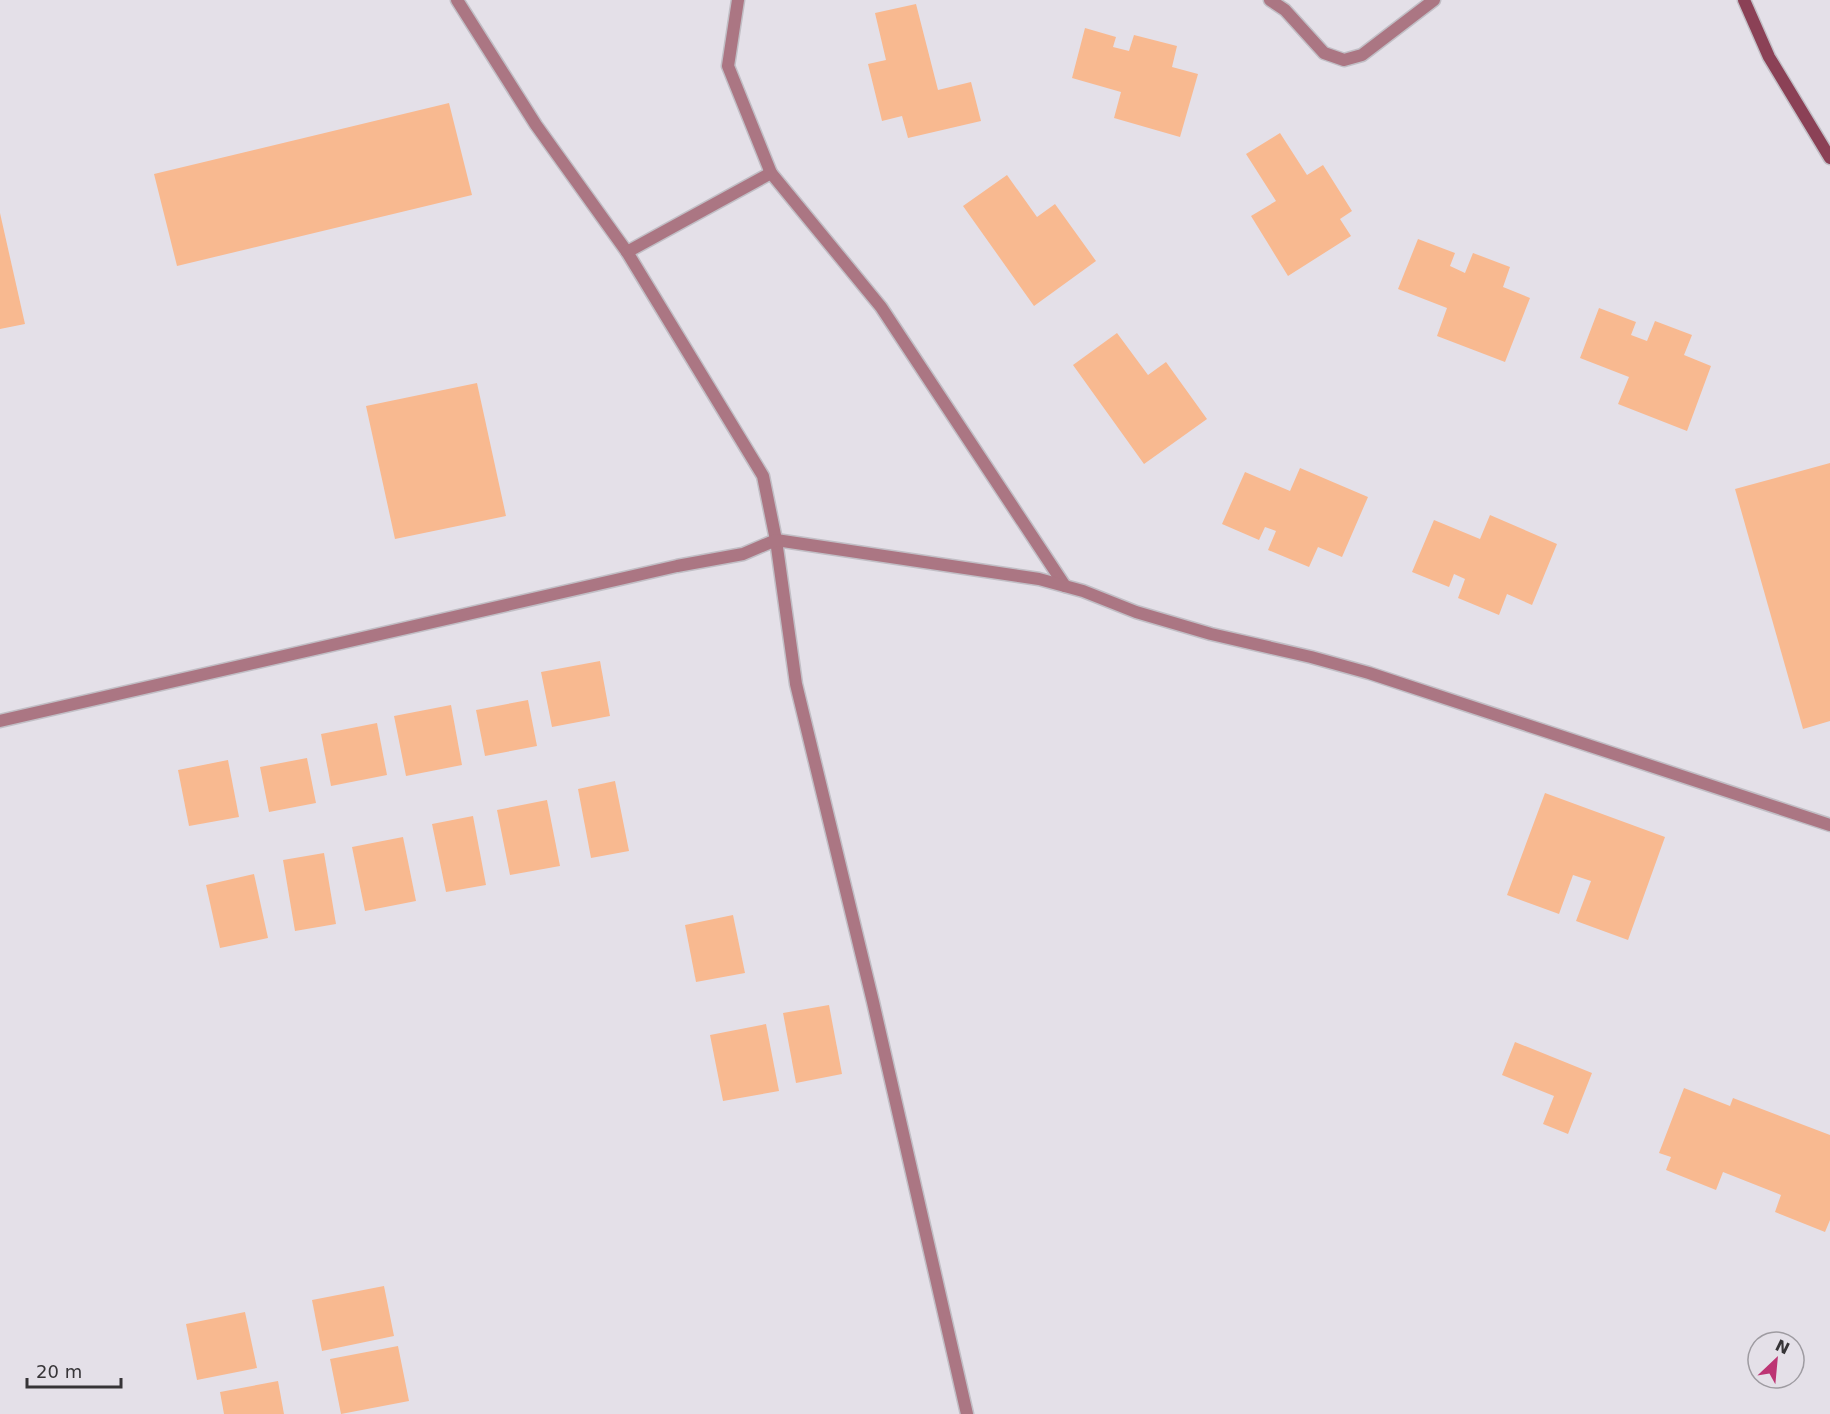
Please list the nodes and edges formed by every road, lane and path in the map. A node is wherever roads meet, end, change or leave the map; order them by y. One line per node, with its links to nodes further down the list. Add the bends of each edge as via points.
1 (457, 0): 8 (street, via 536,125)
2 (738, 0): 7 (street, via 728,66)
3 (1270, 0): 4 (street, via 1285,10 1324,53 1344,60 1362,55)
4 (1434, 0)
5 (1744, 0): 6 (street, via 1769,57)
6 (1830, 158)
7 (771, 172): 8 (street); 10 (street, via 881,307)
8 (627, 252): 9 (street, via 763,476)
9 (776, 540): 10 (street); 11 (street, via 743,554); 13 (street, via 796,684)
10 (1065, 586): 12 (street, via 1211,634 1369,673)
11 (0, 721)
12 (1830, 825)
13 (967, 1414)

